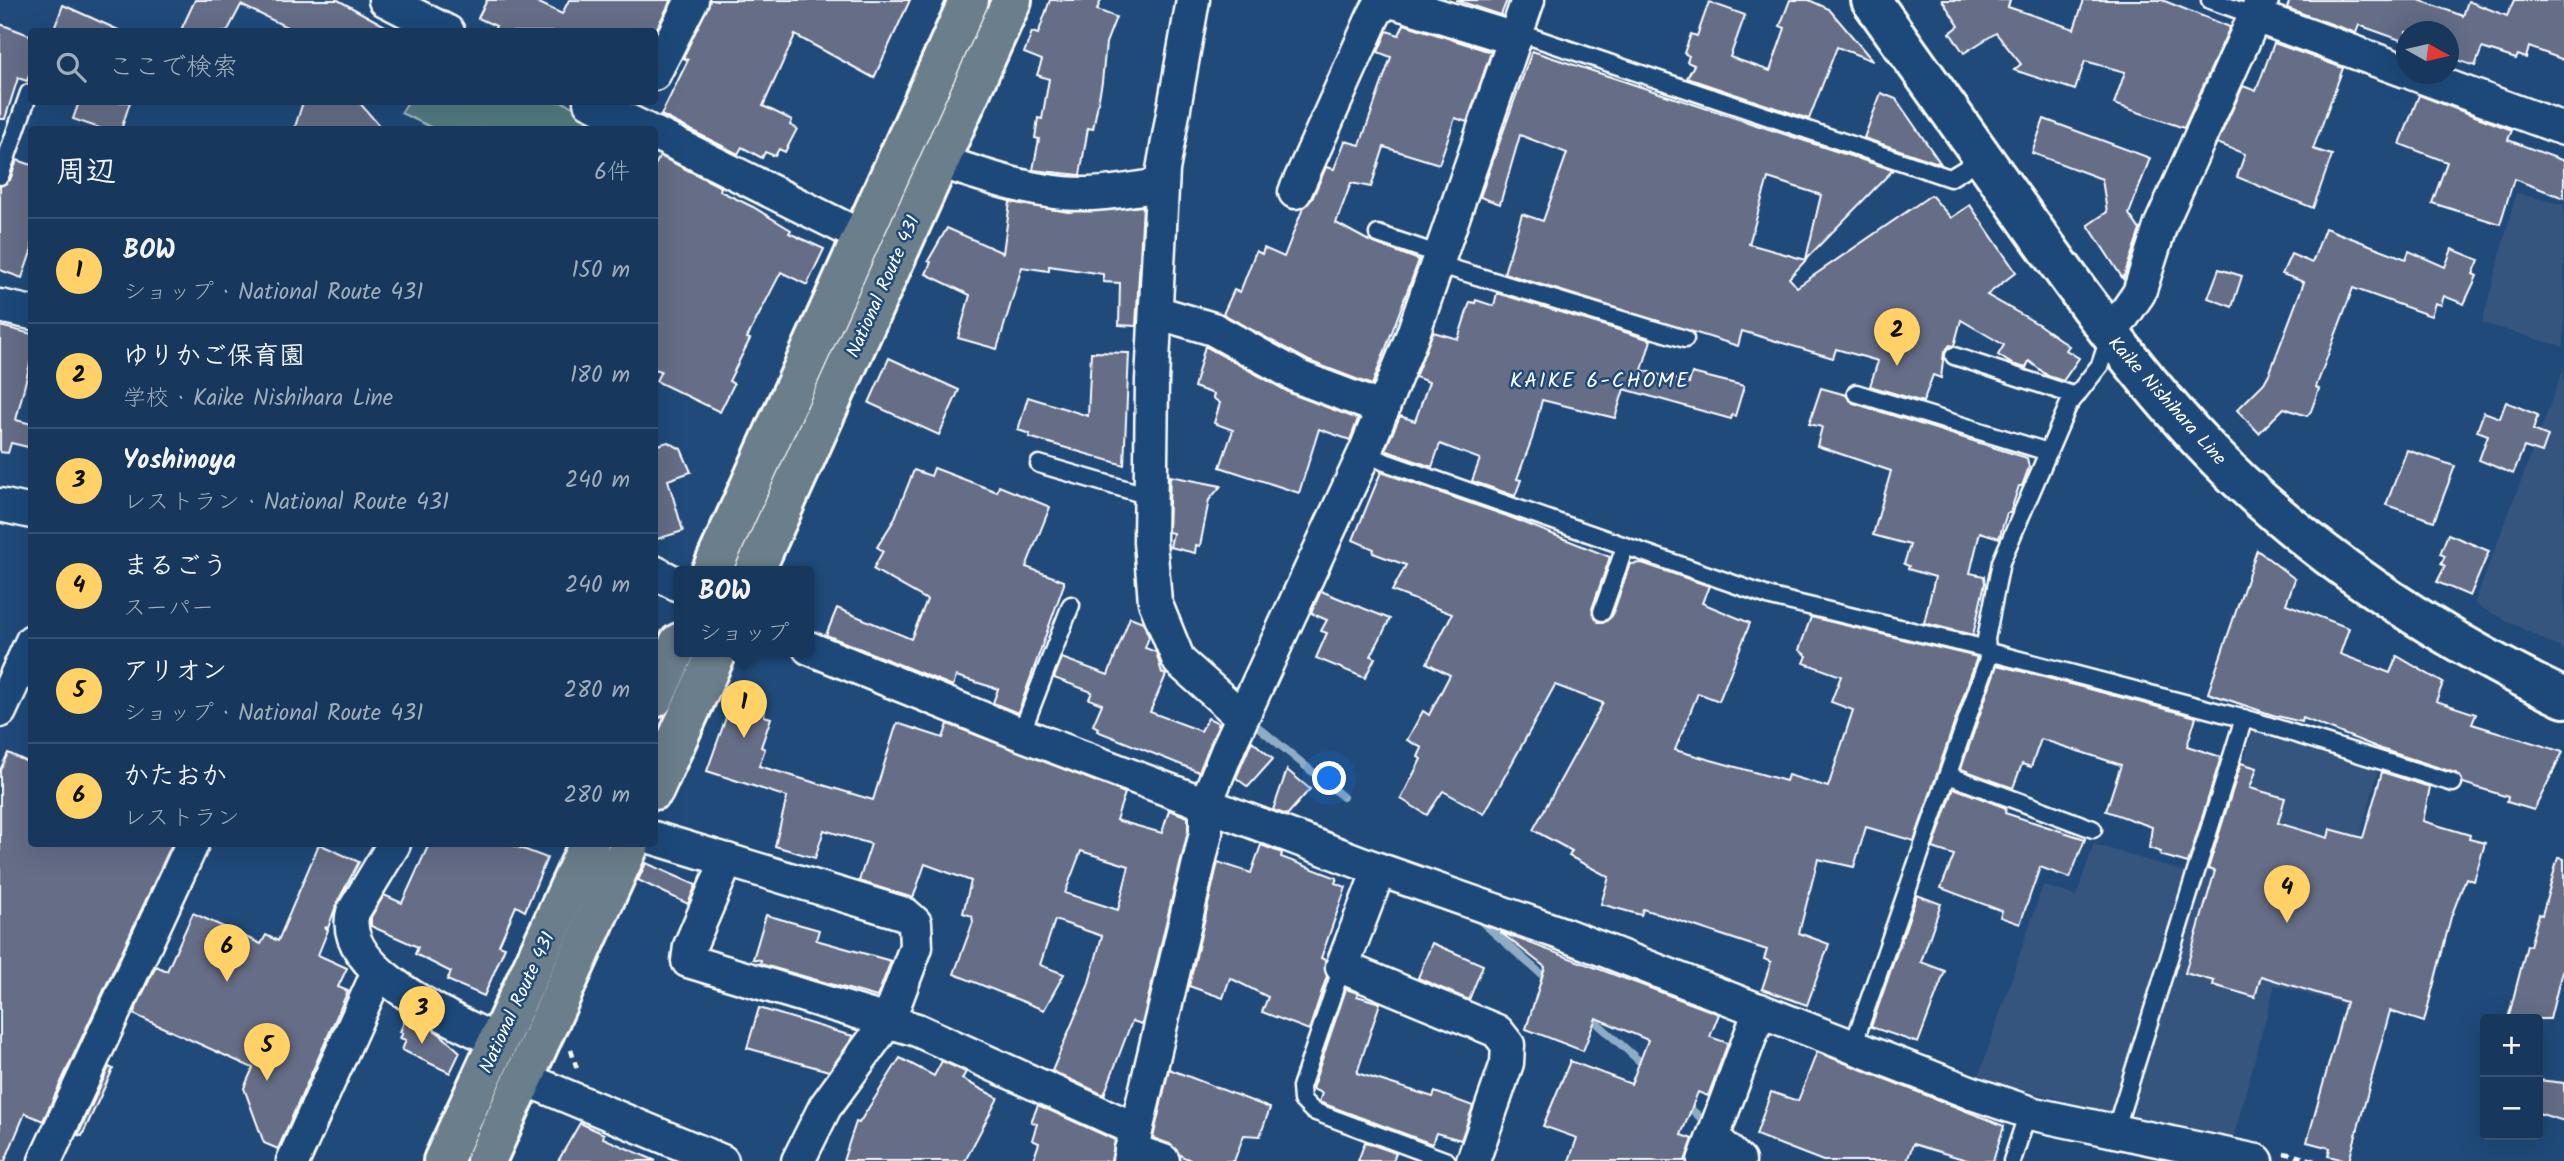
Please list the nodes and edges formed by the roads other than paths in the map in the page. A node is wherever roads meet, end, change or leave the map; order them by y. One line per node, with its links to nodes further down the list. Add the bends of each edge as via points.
1 (385, 0): 10 (street)
2 (692, 0): 12 (street)
3 (969, 0): 26 (highway, National Route 431)
4 (1012, 0): 21 (highway, National Route 431)
5 (1193, 0): 23 (street)
6 (1528, 0): 11 (street)
7 (1871, 0): 20 (main road, Kaike Nishihara Line)
8 (2210, 0): 9 (lane)
9 (2258, 8): 13 (street); 31 (street, via 2161,224 2139,293)
10 (442, 19)
11 (1516, 36): 20 (lane, via 1950,178); 24 (street, via 1385,3 1373,17); 27 (street)
12 (658, 66)
13 (2396, 67)
14 (2441, 84): 19 (street)
15 (28, 96): 22 (lane)
16 (598, 105): 17 (street)
17 (643, 121)
18 (658, 129): 26 (street)
19 (2564, 129)
20 (1983, 158): 31 (main road, Kaike Nishihara Line)
21 (939, 161): 23 (street, via 994,179 1086,195); 45 (highway, National Route 431)
22 (0, 176)
23 (1162, 186): 30 (street)
24 (1295, 192)
25 (1378, 234): 27 (lane)
26 (861, 236): 44 (highway, National Route 431)
27 (1439, 259): 32 (lane); 36 (street)
28 (0, 306): 29 (street)
29 (28, 312)
30 (1156, 312): 36 (street, via 1213,329 1301,377); 40 (street)
31 (2110, 335): 35 (lane, via 2100,365); 56 (main road, Kaike Nishihara Line, via 2203,445 2344,566 2448,636)
32 (1685, 339)
33 (1954, 356): 35 (lane)
34 (1856, 393): 38 (lane)
35 (2076, 396): 38 (lane)
36 (1383, 409): 37 (street)
37 (1365, 452): 43 (lane); 58 (street)
38 (2048, 453): 53 (lane, via 2001,562)
39 (1039, 464): 40 (lane)
40 (1149, 496): 58 (street, via 1155,601 1166,632 1179,661)
41 (0, 505): 42 (street)
42 (28, 511)
43 (1625, 547): 49 (lane); 53 (lane, via 1771,597)
44 (714, 566)
45 (757, 566)
46 (658, 574): 47 (street)
47 (674, 582)
48 (1071, 606): 60 (lane)
49 (1602, 612)
50 (28, 650): 57 (street)
51 (814, 650): 60 (street)
52 (674, 654): 55 (highway)
53 (1987, 654): 59 (lane, via 2002,654); 61 (lane)
54 (727, 658): 62 (highway)
55 (658, 689)
56 (2564, 698)
57 (0, 711)
58 (1242, 717): 64 (street)
59 (2244, 718): 63 (lane); 81 (lane)
60 (1021, 734): 64 (street)
61 (1948, 775): 65 (lane); 78 (lane)
62 (658, 783)
63 (2454, 783)
64 (1206, 803): 72 (street); 82 (street, via 1206,833)
65 (2093, 829)
66 (658, 839): 71 (street)
67 (191, 847): 86 (street)
68 (392, 847): 74 (street, via 349,925)
69 (588, 847): 77 (highway, National Route 431)
70 (629, 847): 79 (highway, National Route 431)
71 (727, 860): 76 (street, via 911,917 918,931 916,947); 76 (street, via 690,946 688,961)
72 (1380, 870): 73 (street); 75 (street)
73 (1342, 967): 93 (lane, via 1301,1087 1302,1100 1313,1111); 94 (street, via 1503,1036 1508,1045 1507,1063)
74 (377, 972): 77 (street, via 435,1012); 87 (street)
75 (1760, 1010): 78 (street); 83 (street)
76 (889, 1020): 82 (street, via 1004,1067); 91 (street, via 825,1107)
77 (497, 1041): 88 (highway, National Route 431)
78 (1853, 1046): 80 (street)
79 (523, 1078): 84 (street); 89 (highway, National Route 431)
80 (2028, 1112): 81 (street); 96 (lane)
81 (2115, 1131): 85 (street)
82 (1132, 1147): 92 (street)
83 (1709, 1149): 95 (street)
84 (689, 1155): 90 (street)
85 (2196, 1155): 97 (street)
86 (45, 1161)
87 (293, 1161)
88 (443, 1161)
89 (486, 1161)
90 (722, 1161)
91 (798, 1161)
92 (1163, 1161)
93 (1447, 1161)
94 (1473, 1161)
95 (1739, 1161)
96 (2012, 1161)
97 (2257, 1161)

